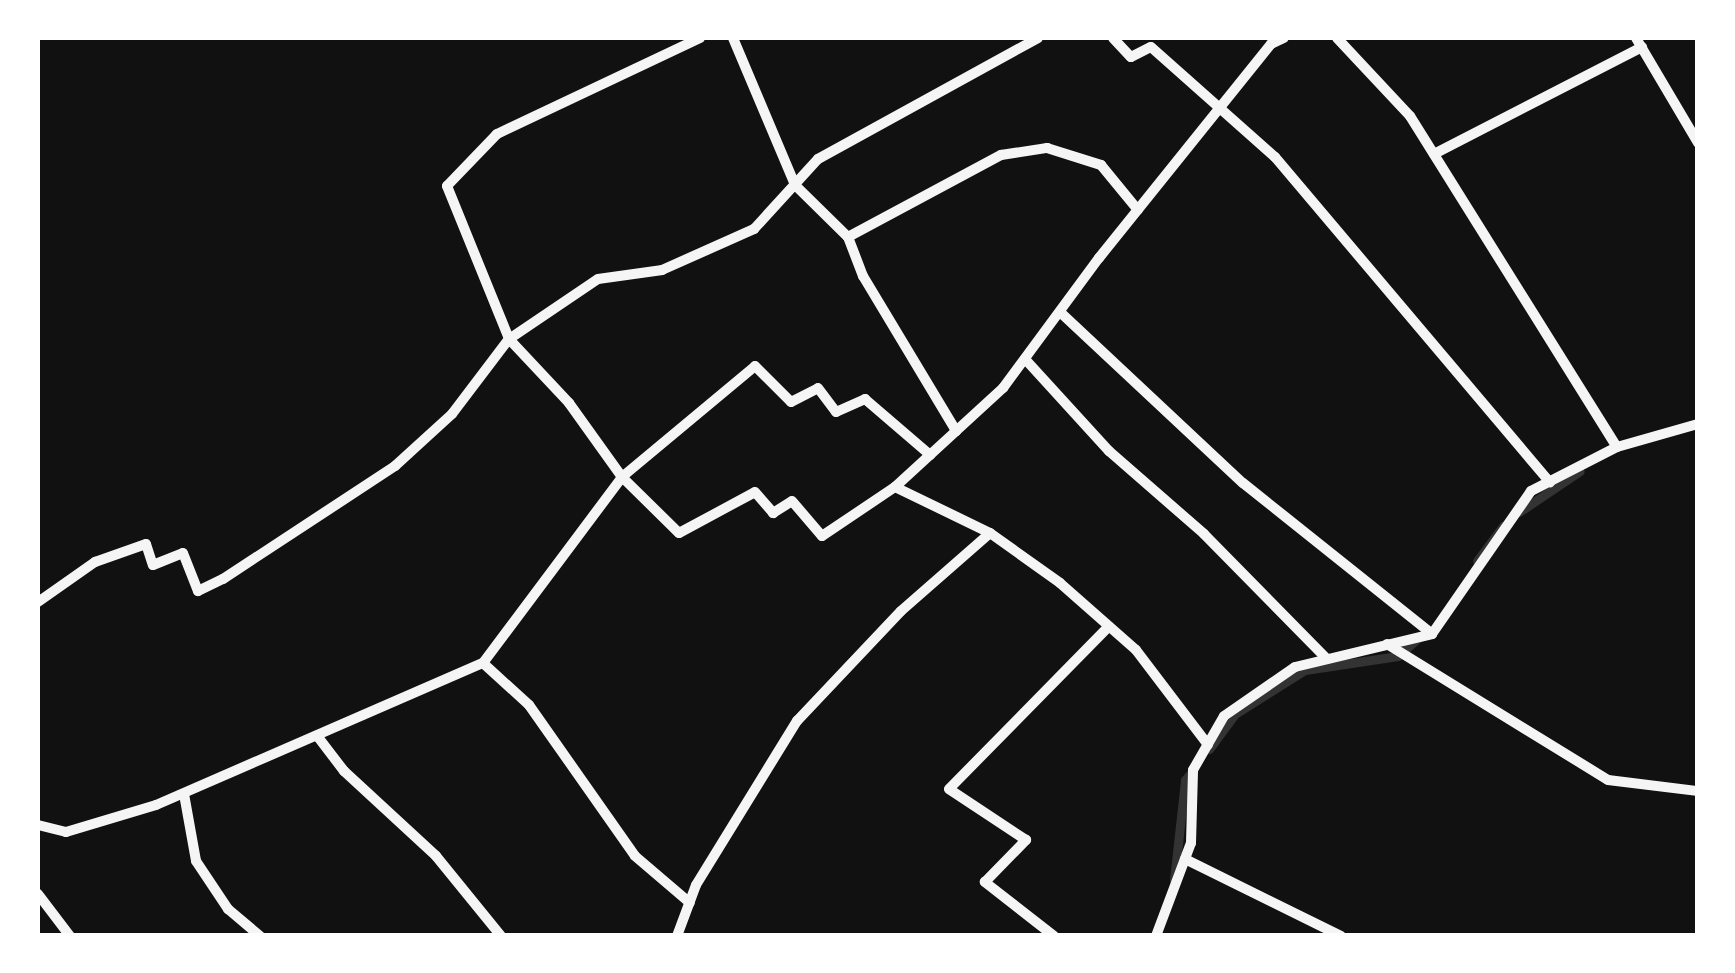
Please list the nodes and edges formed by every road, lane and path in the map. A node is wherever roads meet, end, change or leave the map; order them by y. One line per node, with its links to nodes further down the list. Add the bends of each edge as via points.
1 (700, 38): 15 (street, via 497,134 447,186)
2 (733, 38): 11 (street)
3 (1038, 38): 11 (street, via 818,159)
4 (1113, 38): 8 (street, via 1131,57 1151,48)
5 (1284, 38): 8 (street, via 1271,44)
6 (1337, 38): 10 (street, via 1410,116)
7 (1639, 42): 9 (street); 10 (street)
8 (1222, 104): 12 (street); 22 (street, via 1336,222)
9 (1698, 143)
10 (1434, 154): 19 (street)
11 (794, 186): 13 (street); 15 (street, via 754,229 662,270 598,279)
12 (1138, 210): 13 (street, via 1101,165 1047,148 1000,155); 14 (street)
13 (848, 237): 18 (street, via 863,276)
14 (1060, 312): 16 (street); 27 (street, via 1243,483)
15 (509, 338): 21 (street, via 570,403); 25 (street, via 452,414 395,466 223,579 198,591 183,553 153,566 146,544 95,562)
16 (1025, 359): 18 (street); 29 (street, via 1109,451 1204,534)
17 (1698, 424): 19 (street)
18 (956, 432): 20 (street)
19 (1617, 447): 22 (street)
20 (930, 455): 21 (street, via 865,399 836,412 818,388 792,402 755,366); 23 (street)
21 (622, 477): 23 (street, via 678,533 755,492 772,513 792,500 822,536); 30 (street)
22 (1550, 482): 27 (street, via 1531,491)
23 (895, 487): 24 (street)
24 (990, 533): 26 (street); 38 (street, via 901,611 797,722 747,795)
25 (38, 602)
26 (1110, 626): 32 (street); 43 (street, via 949,789 1026,840 985,882)
27 (1432, 634): 28 (street)
28 (1387, 644): 29 (street); 33 (street, via 1608,780)
29 (1326, 659): 32 (street, via 1295,667 1224,716)
30 (483, 663): 31 (street); 38 (street, via 529,705 635,856)
31 (318, 738): 34 (street); 41 (street, via 436,856)
32 (1208, 745): 36 (street, via 1193,770)
33 (1698, 790)
34 (184, 794): 35 (street, via 66,832); 40 (street, via 196,861 228,909)
35 (38, 825)
36 (1185, 858): 44 (street); 45 (street)
37 (38, 894): 39 (street)
38 (690, 903): 42 (street)
39 (70, 936)
40 (260, 936)
41 (501, 936)
42 (677, 936)
43 (1054, 936)
44 (1156, 936)
45 (1341, 936)

